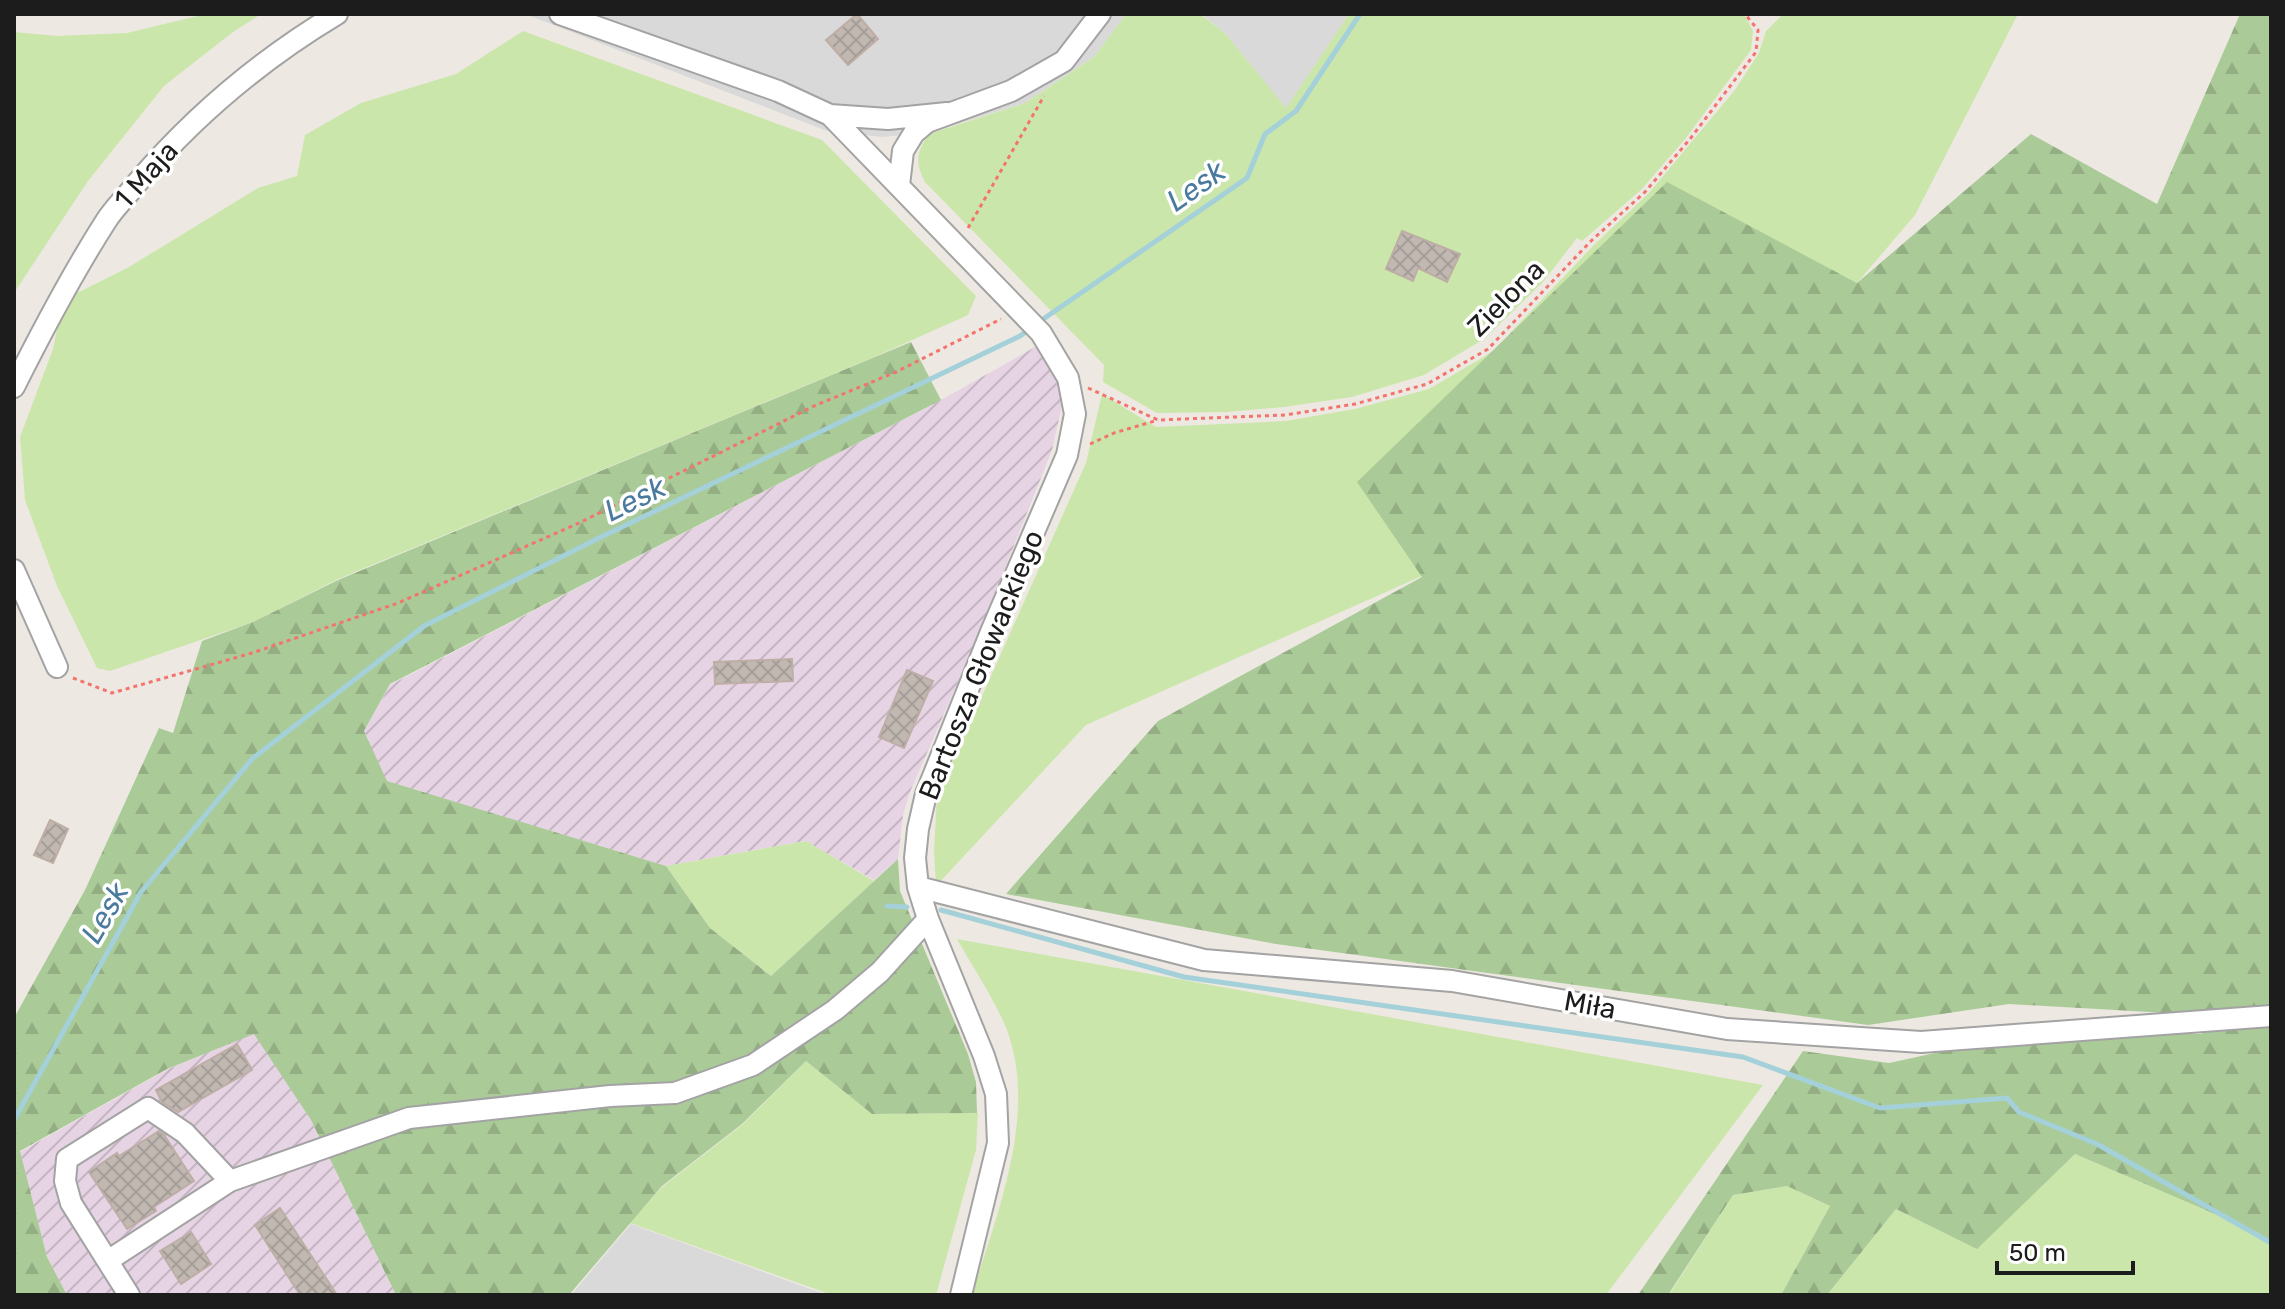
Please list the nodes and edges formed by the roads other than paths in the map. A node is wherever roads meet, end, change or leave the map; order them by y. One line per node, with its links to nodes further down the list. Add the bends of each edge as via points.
1 (337, 14): 7 (street, 1 Maja, via 223,94 156,160 107,219)
2 (560, 14): 5 (street, via 778,91)
3 (1100, 14): 4 (street, via 1064,61 1011,91)
4 (947, 113): 5 (street, via 888,119); 6 (street, via 914,133 903,151)
5 (830, 115): 6 (street, Bartosza Głowackiego)
6 (899, 185): 10 (street, Bartosza Głowackiego, via 1029,320 1068,378 1075,414 1067,455 926,794 915,858)
7 (14, 387)
8 (14, 570): 9 (street)
9 (57, 667)
10 (918, 887): 11 (street, Bartosza Głowackiego); 12 (street, Miła, via 1204,960 1452,981 1727,1029 1921,1042)
11 (928, 919): 13 (street, via 880,972 835,1010 753,1065 675,1093 409,1118); 16 (street, Bartosza Głowackiego, via 996,1094 998,1143)
12 (2271, 1016)
13 (230, 1181): 14 (street); 14 (street, via 185,1133 148,1108 67,1159 71,1203)
14 (109, 1260): 15 (street)
15 (129, 1295)
16 (961, 1295)

